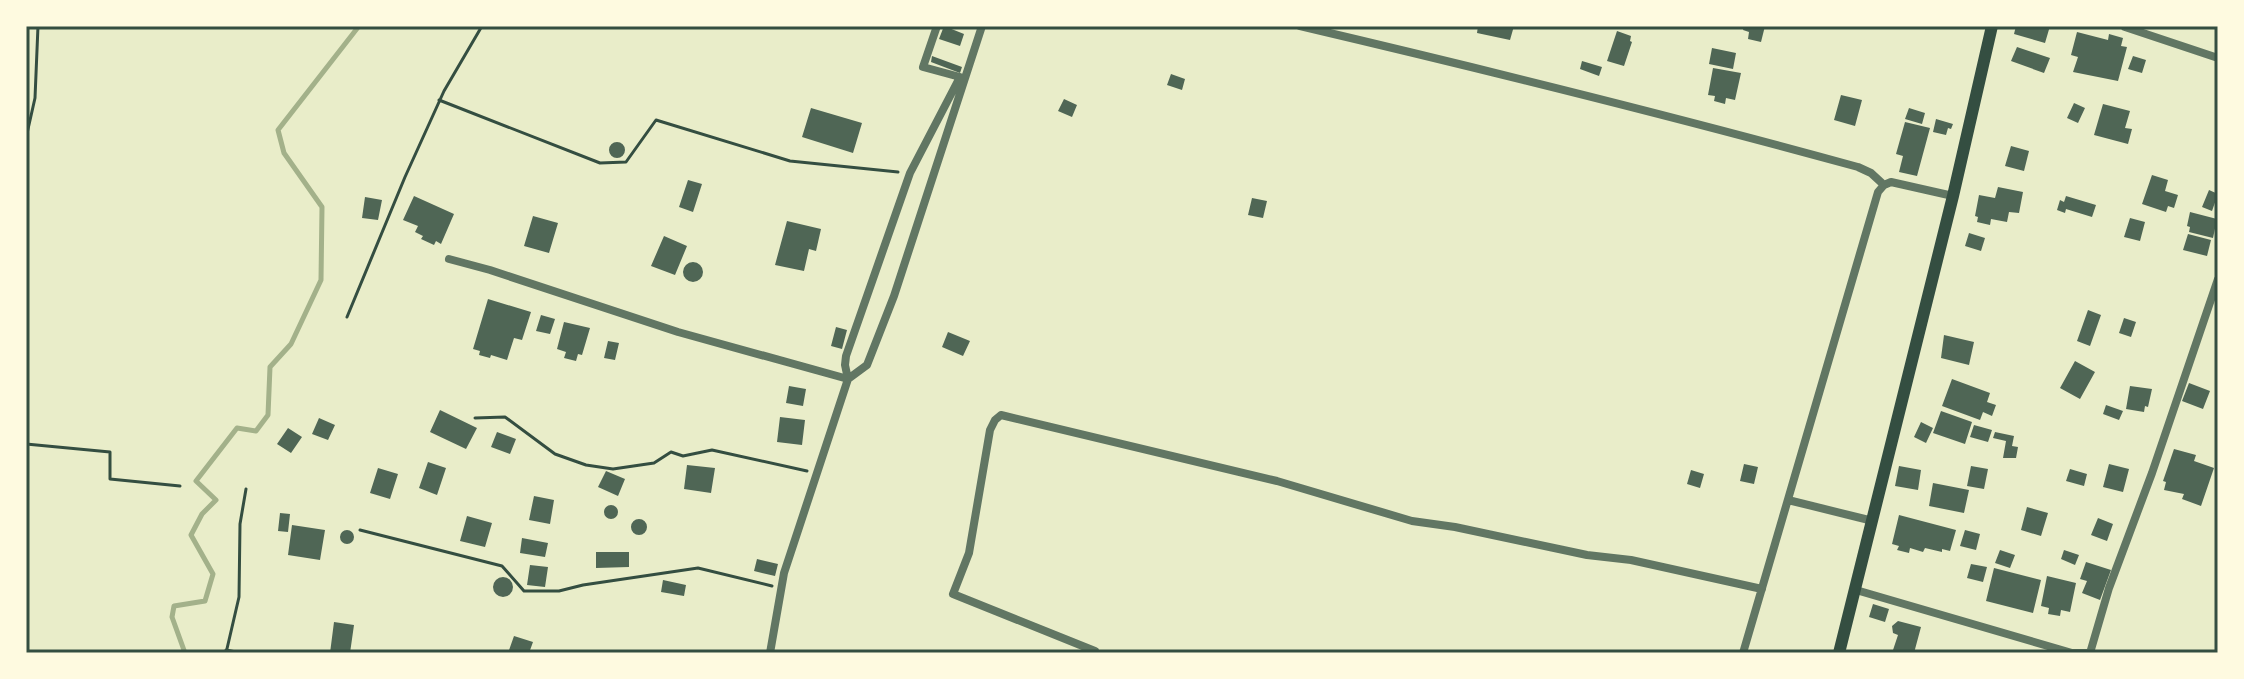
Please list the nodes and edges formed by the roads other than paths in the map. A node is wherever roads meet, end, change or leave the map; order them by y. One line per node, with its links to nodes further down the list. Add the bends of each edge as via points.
1 (937, 26): 11 (street, via 923,67 960,77 910,173 846,356)
2 (982, 26): 11 (street, via 894,296 867,365)
3 (1300, 26): 7 (street, via 1745,136 1858,167)
4 (1992, 26): 8 (main road)
5 (2125, 27): 6 (street)
6 (2218, 58)
7 (1884, 185): 8 (street, via 1891,182); 12 (street, via 1867,225)
8 (1953, 196): 13 (main road)
9 (449, 259): 11 (street)
10 (2218, 279): 20 (street)
11 (848, 379): 17 (street, via 784,573)
12 (1788, 500): 13 (street); 14 (street)
13 (1873, 521): 15 (main road)
14 (1762, 589): 16 (street, via 1412,521 1277,481 1001,415 990,430 969,553 953,594); 18 (street)
15 (1856, 590): 19 (main road); 20 (street, via 2072,653)
16 (1095, 651)
17 (770, 653)
18 (1743, 653)
19 (1839, 653)
20 (2091, 653)

